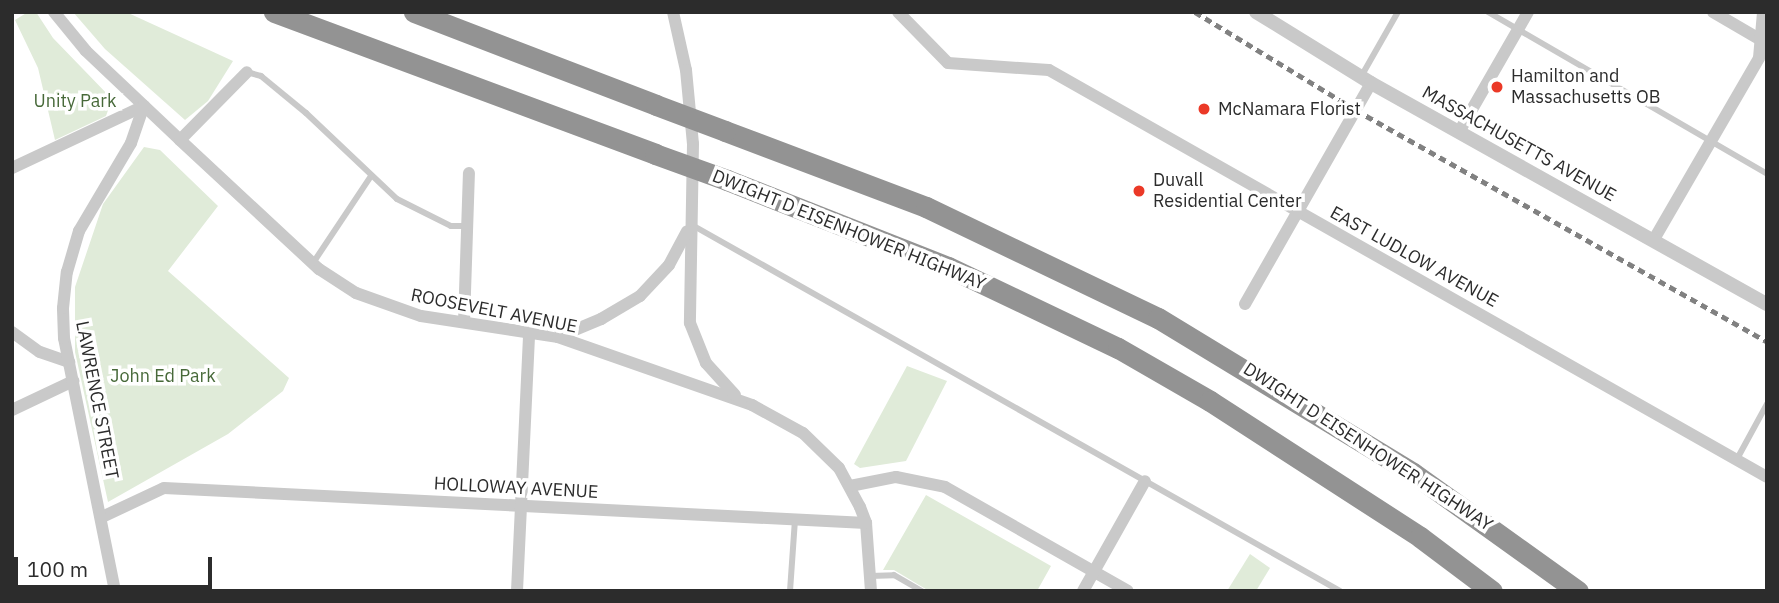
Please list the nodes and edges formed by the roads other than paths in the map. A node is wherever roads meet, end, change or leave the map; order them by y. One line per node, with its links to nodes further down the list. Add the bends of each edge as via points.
1 (54, 12): 16 (street, ROOSEVELT AVENUE, via 86,51)
2 (274, 12): 58 (highway, DWIGHT D EISENHOWER HIGHWAY, bridge, via 948,267 1118,348 1210,401)
3 (414, 12): 59 (highway, DWIGHT D EISENHOWER HIGHWAY, bridge, via 926,206 1158,318 1402,466)
4 (673, 12): 25 (street, via 690,113)
5 (898, 12): 24 (street, EAST LUDLOW AVENUE, via 948,63 1049,70)
6 (1398, 12): 15 (lane)
7 (1488, 12): 12 (lane)
8 (1528, 12): 12 (street)
9 (1713, 12): 13 (street)
10 (1763, 12): 13 (street)
11 (1265, 15): 15 (street, MASSACHUSETTS AVENUE)
12 (1518, 30): 17 (street); 19 (lane)
13 (1765, 42): 19 (street)
14 (247, 72): 18 (street); 23 (lane, via 261,76 299,107)
15 (1366, 80): 17 (street, MASSACHUSETTS AVENUE); 24 (street)
16 (144, 106): 18 (street, ROOSEVELT AVENUE); 20 (street); 35 (street, LAWRENCE STREET, via 131,143 89,209 70,260 63,308)
17 (1459, 132): 27 (street, MASSACHUSETTS AVENUE)
18 (180, 141): 28 (street, ROOSEVELT AVENUE)
19 (1711, 142): 22 (lane); 27 (street)
20 (12, 168)
21 (469, 173): 26 (street)
22 (1767, 174)
23 (371, 176): 26 (lane, via 419,212 451,226); 28 (lane)
24 (1298, 212): 29 (street); 40 (street, EAST LUDLOW AVENUE)
25 (690, 224): 34 (street, via 670,265 640,296); 37 (street, via 689,304 695,341 709,369); 42 (lane)
26 (468, 226): 31 (street)
27 (1653, 241): 30 (street, MASSACHUSETTS AVENUE)
28 (313, 263): 31 (street, ROOSEVELT AVENUE, via 350,290 384,306)
29 (1245, 304)
30 (1767, 304)
31 (464, 322): 33 (street, ROOSEVELT AVENUE)
32 (12, 332): 35 (street, via 40,352)
33 (529, 332): 34 (street, ROOSEVELT AVENUE); 44 (street)
34 (558, 337): 37 (street, ROOSEVELT AVENUE)
35 (69, 362): 36 (street, LAWRENCE STREET)
36 (73, 381): 39 (street); 45 (street, LAWRENCE STREET)
37 (740, 400): 43 (street, ROOSEVELT AVENUE, via 803,433 839,468)
38 (1767, 404): 40 (lane)
39 (12, 410)
40 (1737, 459): 41 (street, EAST LUDLOW AVENUE)
41 (1767, 477)
42 (1145, 481): 48 (street); 57 (lane)
43 (850, 486): 47 (street, ROOSEVELT AVENUE); 48 (street, via 895,477 933,482)
44 (522, 506): 45 (street, HOLLOWAY AVENUE, via 164,488); 46 (street, HOLLOWAY AVENUE); 51 (street)
45 (102, 517): 50 (street, LAWRENCE STREET)
46 (794, 520): 47 (street, HOLLOWAY AVENUE); 52 (lane)
47 (866, 523): 49 (street, ROOSEVELT AVENUE)
48 (1094, 571): 55 (street); 56 (street)
49 (870, 576): 53 (street, ROOSEVELT AVENUE); 54 (lane, via 894,575)
50 (115, 591)
51 (517, 591)
52 (790, 591)
53 (870, 591)
54 (922, 591)
55 (1083, 591)
56 (1129, 591)
57 (1340, 591)
58 (1492, 591)
59 (1577, 591)

